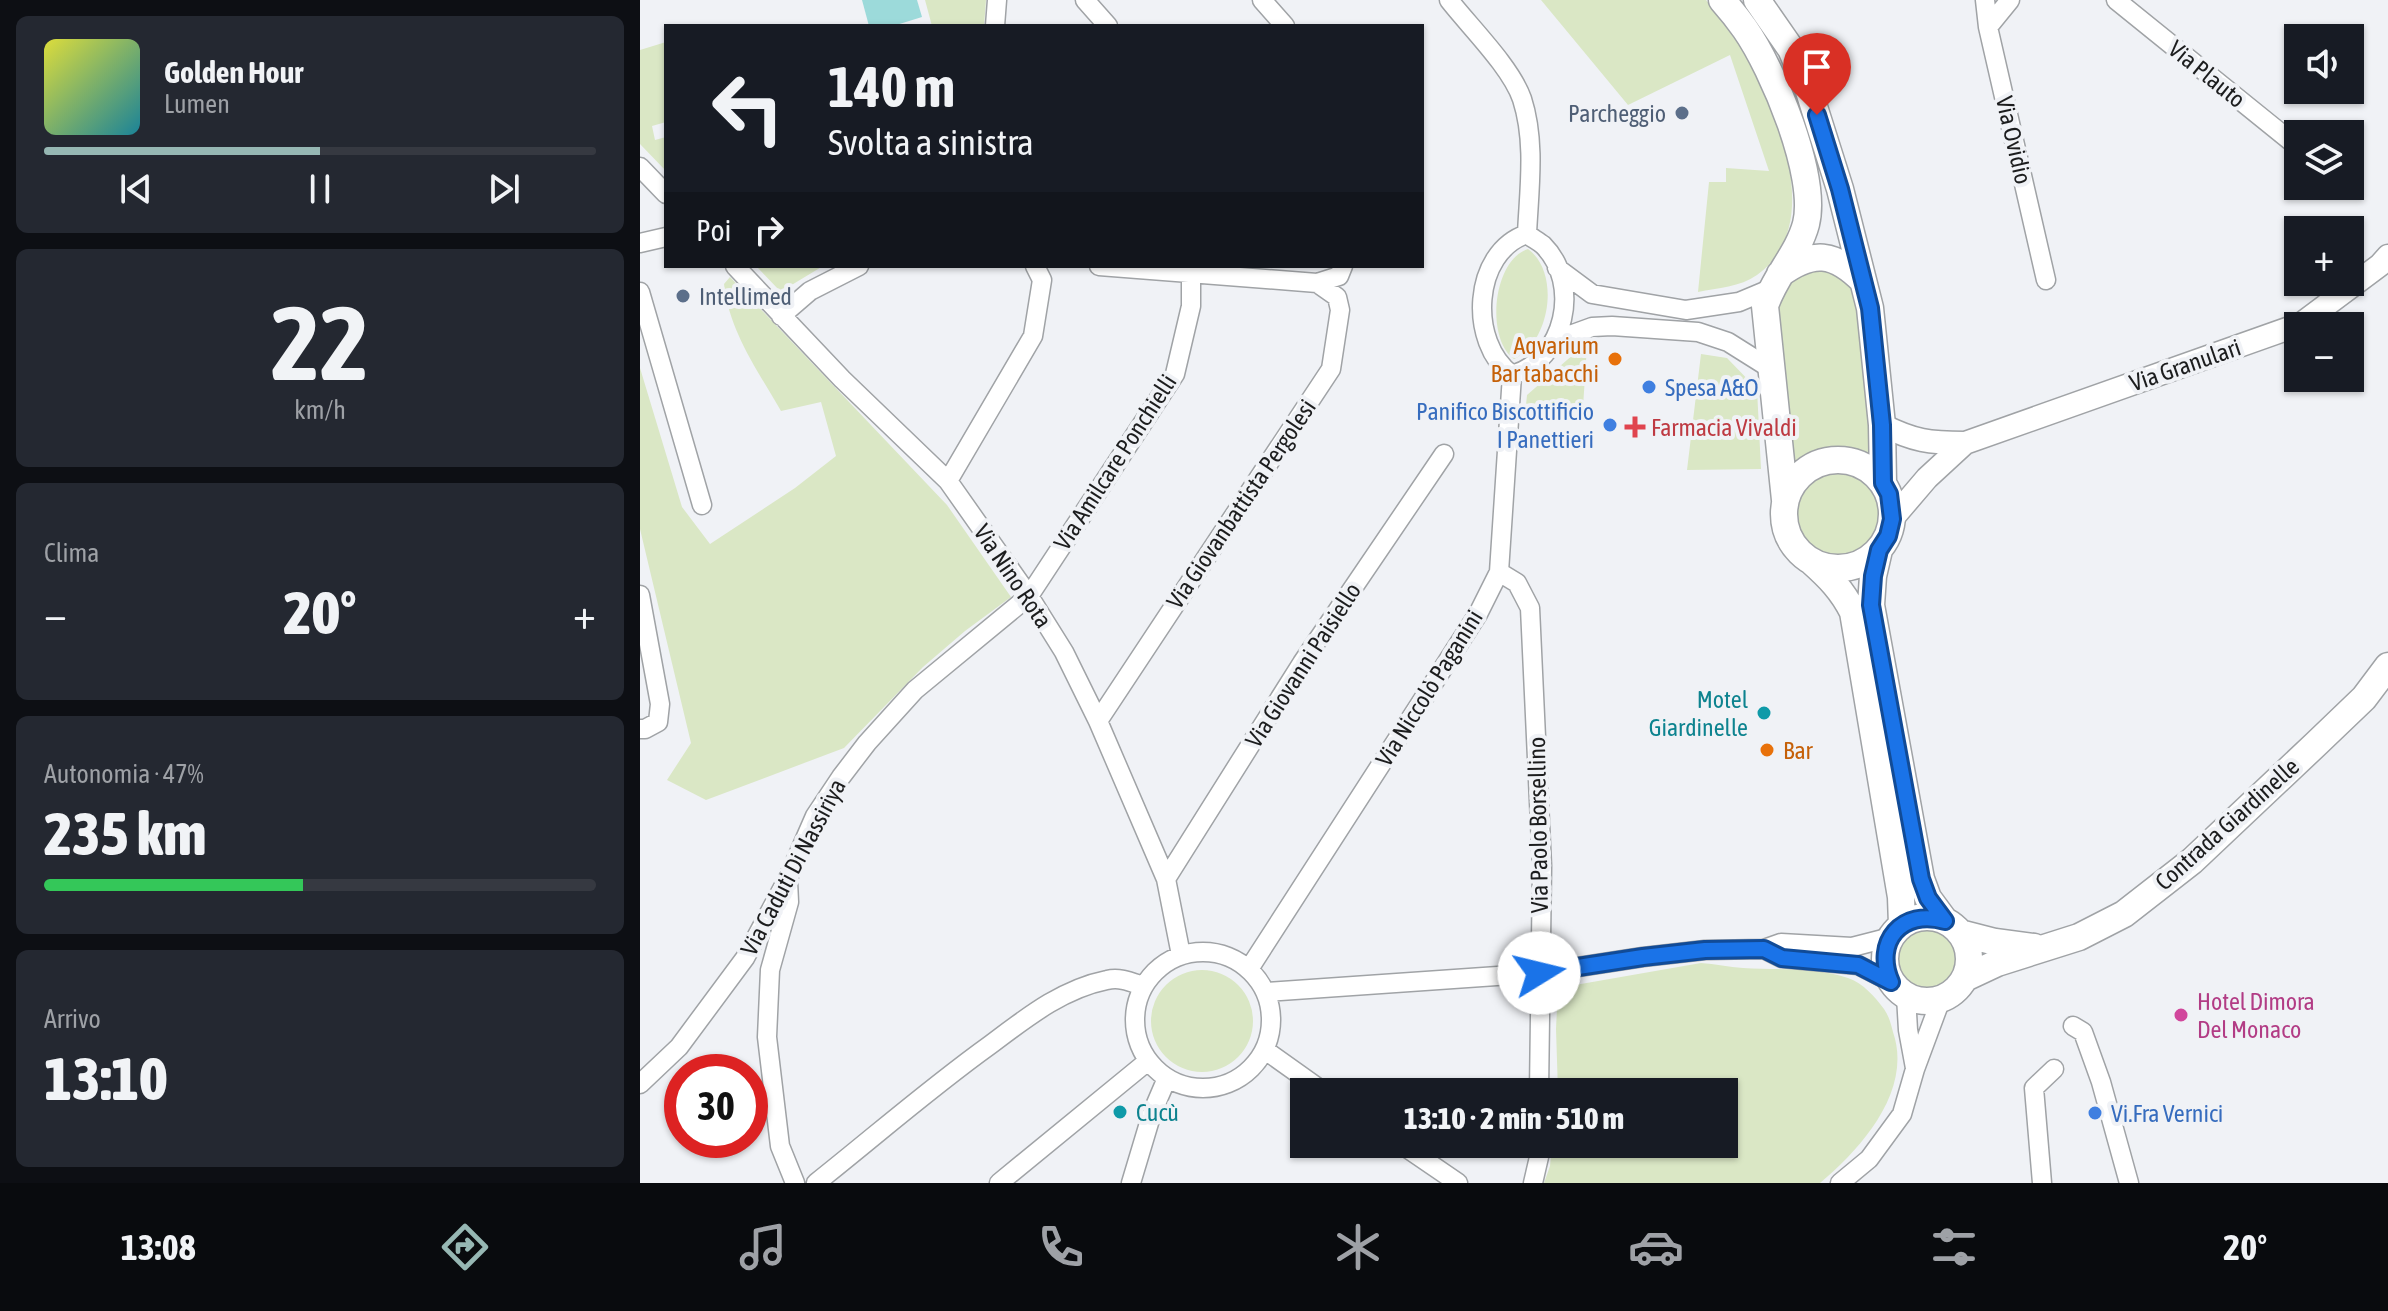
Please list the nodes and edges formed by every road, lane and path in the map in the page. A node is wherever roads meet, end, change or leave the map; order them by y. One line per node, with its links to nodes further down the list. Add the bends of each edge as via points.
1 (997, 0): 10 (street)
2 (1085, 0): 11 (street)
3 (1262, 0): 12 (street)
4 (1449, 0): 17 (street, via 1521,98 1531,144)
5 (1722, 0): 29 (main road, via 1746,30 1777,89 1801,153 1806,224)
6 (1757, 0): 30 (main road, via 1791,49 1809,91)
7 (1985, 0): 13 (street, Via Ovidio)
8 (2010, 0): 13 (street)
9 (2116, 0): 14 (street, Via Plauto)
10 (995, 24)
11 (1106, 24)
12 (1283, 24)
13 (1988, 27): 28 (street, Via Ovidio)
14 (2284, 136)
15 (640, 167): 16 (street)
16 (664, 192)
17 (1527, 234): 26 (street, via 1544,246); 36 (street, via 1502,247 1483,297 1493,356)
18 (664, 237): 19 (street)
19 (640, 243)
20 (2388, 256): 38 (street, Via Granulari, via 2301,324)
21 (737, 268): 33 (street, Via Nino Rota)
22 (855, 268): 33 (street, via 810,291)
23 (1036, 268): 40 (street, via 1042,280 1033,336)
24 (1122, 268): 27 (street)
25 (1342, 268): 31 (street, via 1339,276)
26 (1557, 268): 29 (street, via 1592,294 1686,310 1739,302); 34 (street, via 1564,289 1563,321)
27 (1191, 274): 31 (street); 49 (street, Via Amilcare Ponchielli, via 1191,306 1175,374)
28 (2046, 280)
29 (1775, 281): 30 (main road, via 1797,261 1817,257 1852,269); 35 (main road, via 1765,306)
30 (1863, 281): 37 (main road)
31 (1317, 283): 51 (street, Via Giovanbattista Pergolesi, via 1337,297 1340,310 1331,369)
32 (640, 292): 43 (street)
33 (781, 316): 40 (street, Via Nino Rota)
34 (1548, 350): 35 (street, via 1592,327 1698,332 1728,342); 36 (street, via 1527,371)
35 (1771, 369): 42 (main road)
36 (1512, 375): 47 (street, Via Niccolò Paganini)
37 (1882, 425): 38 (street, via 1908,438); 41 (main road)
38 (1965, 443): 44 (street)
39 (1444, 454): 54 (street, Via Giovanni Paisiello, via 1302,663)
40 (948, 481): 49 (street, Via Nino Rota)
41 (1883, 483): 42 (main road, via 1854,462 1819,463 1792,484); 44 (main road)
42 (1785, 500): 46 (main road, via 1785,529 1799,553)
43 (702, 505)
44 (1892, 519): 45 (main road)
45 (1879, 550): 46 (main road, via 1847,568); 55 (main road, via 1871,605 1921,879 1928,898)
46 (1811, 561): 56 (main road, via 1844,593 1853,612 1901,897)
47 (1499, 572): 60 (street, Via Niccolò Paganini, via 1478,614); 61 (street, Via Paolo Borsellino, via 1517,583 1530,608 1542,866)
48 (640, 595): 52 (street, via 660,704 658,722)
49 (1029, 596): 51 (street, Via Nino Rota); 53 (street, Via Caduti Di Nassiriya, via 915,690 867,743 815,816)
50 (2388, 666): 57 (main road, Contrada Giardinelle, via 2364,698 2192,861 2124,914 2079,937)
51 (1098, 721): 54 (street, Via Nino Rota)
52 (640, 729)
53 (788, 878): 77 (street, Via Caduti Di Nassiriya, via 716,1000 679,1047); 80 (street, via 789,902 770,970 767,1037 780,1146)
54 (1166, 879): 59 (street, Via Nino Rota)
55 (1952, 927): 56 (main road, via 1923,917); 57 (main road, Contrada Giardinelle, via 1995,942); 62 (main road, via 1969,955)
56 (1896, 931): 58 (street, via 1852,947 1781,943); 64 (main road, via 1885,959)
57 (2042, 948): 62 (main road, Contrada Giardinelle)
58 (1764, 949): 61 (street, via 1705,950); 64 (street, via 1782,958 1858,965)
59 (1181, 955): 60 (street, via 1205,951 1229,956); 63 (street)
60 (1249, 969): 65 (street)
61 (1539, 973): 65 (street); 76 (street, Via Paolo Borsellino)
62 (1965, 978): 66 (main road)
63 (1143, 986): 71 (street, via 1135,1024); 81 (street, via 1108,979 1044,1005)
64 (1898, 989): 66 (main road, via 1917,1000); 68 (street)
65 (1266, 992): 70 (street, via 1271,1031)
66 (1941, 999): 69 (street)
67 (2073, 1026): 88 (street, via 2083,1032)
68 (1908, 1030): 69 (street); 72 (street)
69 (1926, 1045): 72 (street)
70 (1265, 1050): 74 (street, via 1255,1066 1222,1086 1203,1089); 75 (street)
71 (1148, 1061): 74 (street); 82 (street)
72 (1915, 1069): 86 (street, via 1902,1114 1869,1159)
73 (2054, 1069): 87 (street, via 2034,1088)
74 (1167, 1078): 83 (street)
75 (1304, 1078)
76 (1539, 1078)
77 (640, 1084)
78 (1421, 1158): 84 (street)
79 (1539, 1158): 85 (street)
80 (795, 1183)
81 (816, 1183)
82 (999, 1183)
83 (1131, 1183)
84 (1458, 1183)
85 (1533, 1183)
86 (1840, 1183)
87 (2042, 1183)
88 (2129, 1183)

